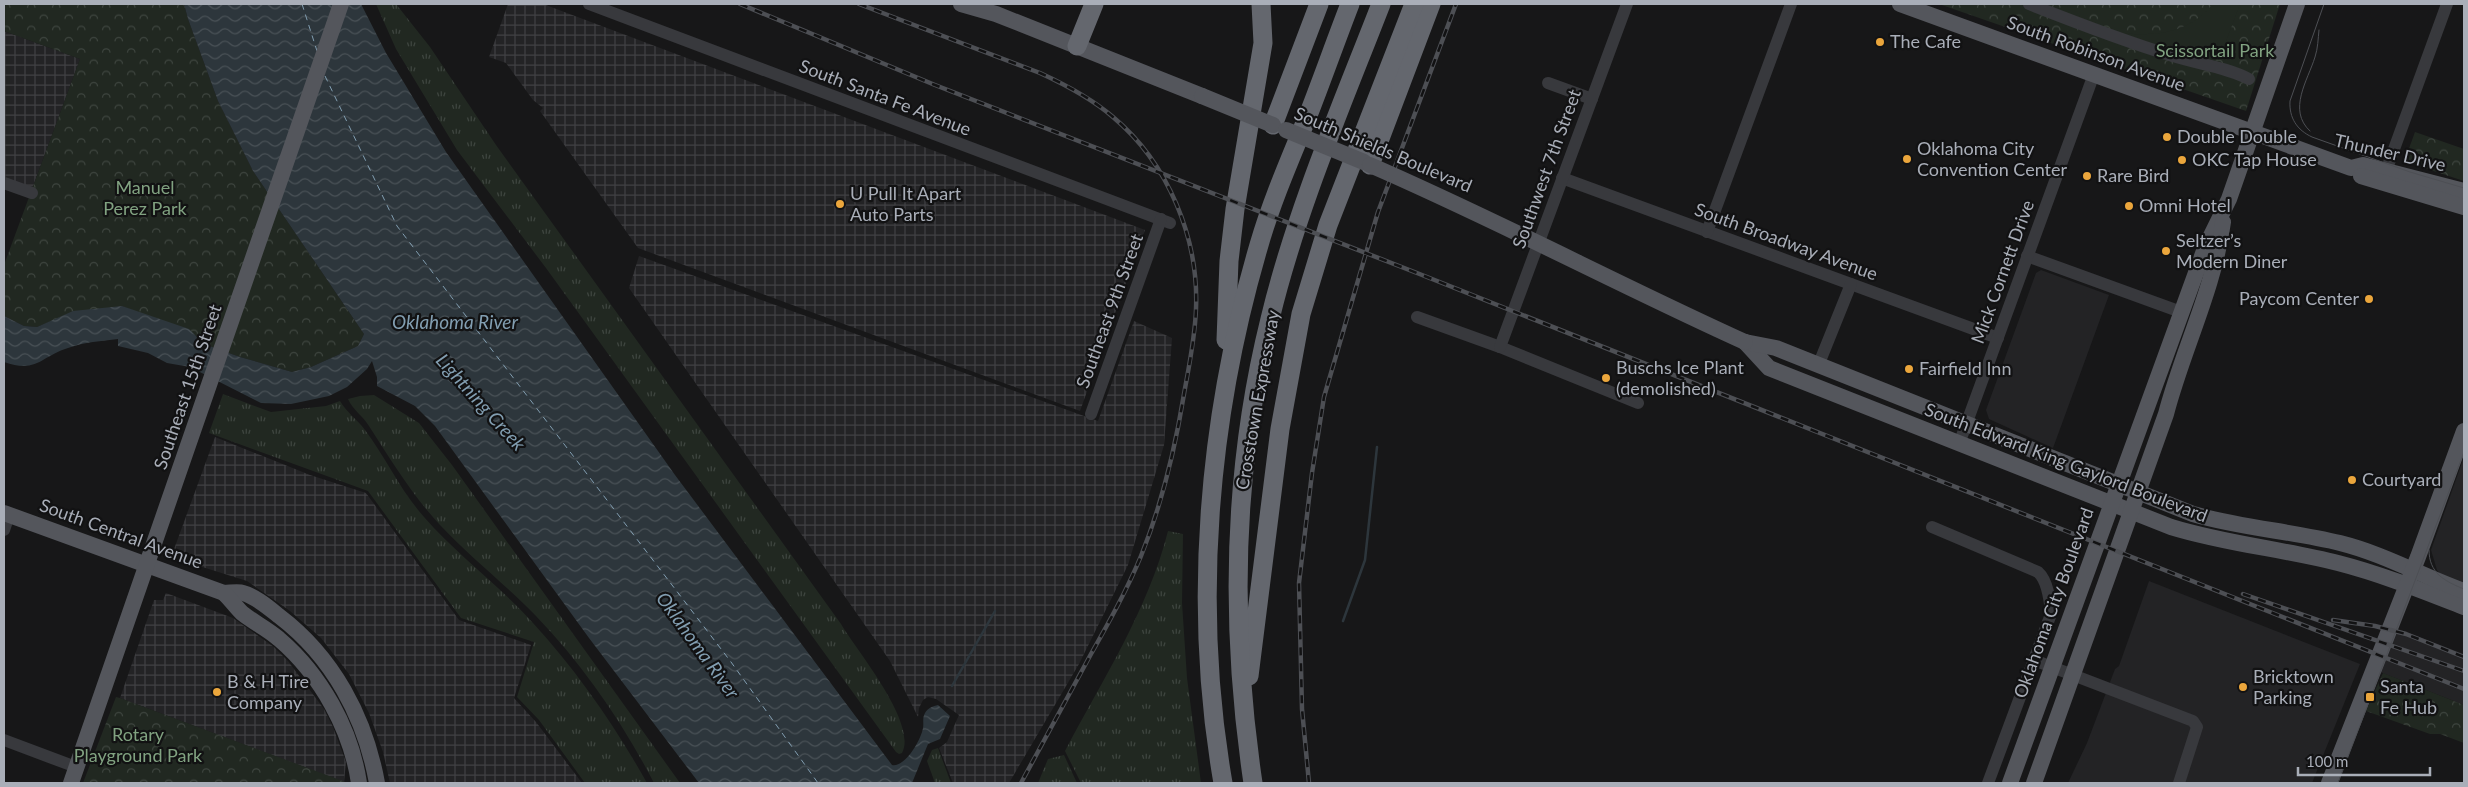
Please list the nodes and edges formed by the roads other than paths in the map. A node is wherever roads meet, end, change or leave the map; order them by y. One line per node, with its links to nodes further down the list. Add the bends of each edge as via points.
1 (342, 4): 58 (main road, Southeast 15th Street)
2 (589, 4): 35 (street, South Santa Fe Avenue)
3 (961, 4): 18 (main road, South Shields Boulevard)
4 (976, 4): 18 (main road, South Shields Boulevard)
5 (1094, 4): 19 (highway)
6 (1261, 4): 46 (highway, via 1263,43 1229,261)
7 (1350, 4): 46 (highway, Crosstown Expressway, via 1259,244)
8 (1381, 4): 67 (highway, Crosstown Expressway, via 1317,168 1270,318 1262,356 1244,462 1238,532 1237,603)
9 (1414, 4): 67 (highway, via 1322,242 1301,314 1282,419)
10 (1431, 4): 26 (highway)
11 (1627, 4): 23 (street, Southwest 7th Street)
12 (1791, 4): 36 (street)
13 (1900, 4): 20 (main road, South Robinson Avenue)
14 (2029, 4): 21 (street, via 2104,34 2181,59 2236,72)
15 (2297, 4): 25 (main road, Oklahoma City Boulevard)
16 (2447, 4): 27 (street)
17 (1316, 12): 24 (highway)
18 (996, 14): 19 (main road, South Shields Boulevard)
19 (1077, 46): 24 (main road, South Shields Boulevard, bridge)
20 (2094, 74): 25 (main road, South Robinson Avenue); 37 (street, Mick Cornett Drive)
21 (2249, 80)
22 (1548, 83): 23 (street)
23 (1592, 99): 29 (street, Southwest 7th Street)
24 (1273, 125): 26 (main road, South Shields Boulevard, bridge)
25 (2251, 131): 28 (main road, Thunder Drive); 34 (main road, Oklahoma City Boulevard)
26 (1367, 164): 42 (main road, South Shields Boulevard, bridge, via 1501,224)
27 (2386, 171): 28 (main road, Thunder Drive, via 2362,165); 31 (main road, Thunder Drive)
28 (2355, 172): 33 (main road, Thunder Drive)
29 (1562, 178): 36 (street, South Broadway Avenue); 43 (street, Southwest 7th Street)
30 (4, 183): 32 (street)
31 (2464, 191)
32 (32, 193)
33 (2464, 207)
34 (2224, 213): 39 (main road, Oklahoma City Boulevard, via 2205,248); 53 (main road, Oklahoma City Boulevard, via 2212,276)
35 (1165, 221): 48 (street, Southeast 9th Street)
36 (1707, 232): 38 (street, South Broadway Avenue)
37 (2027, 256): 39 (street); 41 (street, Mick Cornett Drive)
38 (1851, 284): 41 (street, South Broadway Avenue); 44 (street)
39 (2181, 312): 52 (main road, Oklahoma City Boulevard)
40 (1417, 317): 43 (street)
41 (1998, 338): 49 (street, Mick Cornett Drive)
42 (1745, 342): 44 (main road, South Shields Boulevard, via 1776,348); 45 (main road, South Shields Boulevard, via 1769,368)
43 (1500, 346): 47 (street)
44 (1818, 366): 45 (main road); 49 (main road, South Edward King Gaylord Boulevard)
45 (1829, 393): 51 (main road, South Edward King Gaylord Boulevard)
46 (1223, 402): 73 (highway, Crosstown Expressway, via 1210,512 1208,576 1211,679)
47 (1638, 403)
48 (1091, 414)
49 (1966, 425): 51 (street, Mick Cornett Drive); 52 (main road, South Edward King Gaylord Boulevard)
50 (2464, 431): 59 (main road)
51 (1959, 444): 54 (main road, South Edward King Gaylord Boulevard)
52 (2118, 485): 53 (main road, South Edward King Gaylord Boulevard); 54 (main road, Oklahoma City Boulevard)
53 (2138, 493): 55 (main road, Oklahoma City Boulevard); 59 (main road, South Edward King Gaylord Boulevard, via 2215,520 2341,543 2399,562)
54 (2112, 504): 55 (main road, South Edward King Gaylord Boulevard); 65 (main road, Oklahoma City Boulevard)
55 (2132, 511): 60 (main road, South Edward King Gaylord Boulevard, via 2206,538 2320,558); 66 (main road, Oklahoma City Boulevard)
56 (5, 519): 58 (main road, South Central Avenue)
57 (1932, 527): 64 (street, via 2038,572 2044,580 2051,614)
58 (147, 565): 62 (main road, South Central Avenue); 69 (main road, Southeast 15th Street)
59 (2413, 570): 60 (main road); 61 (main road, South Edward King Gaylord Boulevard)
60 (2406, 585): 63 (main road, South Edward King Gaylord Boulevard); 79 (main road)
61 (2464, 591)
62 (224, 593): 71 (main road, South Central Avenue, via 243,613 290,649 319,684 346,736); 72 (main road, South Central Avenue, via 243,593 271,610 324,660 354,708)
63 (2464, 607)
64 (2034, 660): 65 (street); 75 (street)
65 (2052, 667): 66 (street); 76 (main road, Oklahoma City Boulevard)
66 (2073, 674): 77 (main road, Oklahoma City Boulevard); 78 (street, via 2182,715 2196,724 2196,736)
67 (1244, 715): 74 (highway, Crosstown Expressway)
68 (4, 740): 69 (street)
69 (76, 767): 70 (main road, Southeast 15th Street)
70 (71, 783)
71 (359, 783)
72 (377, 783)
73 (1223, 783)
74 (1253, 783)
75 (1988, 783)
76 (2010, 783)
77 (2034, 783)
78 (2179, 783)
79 (2329, 783)

